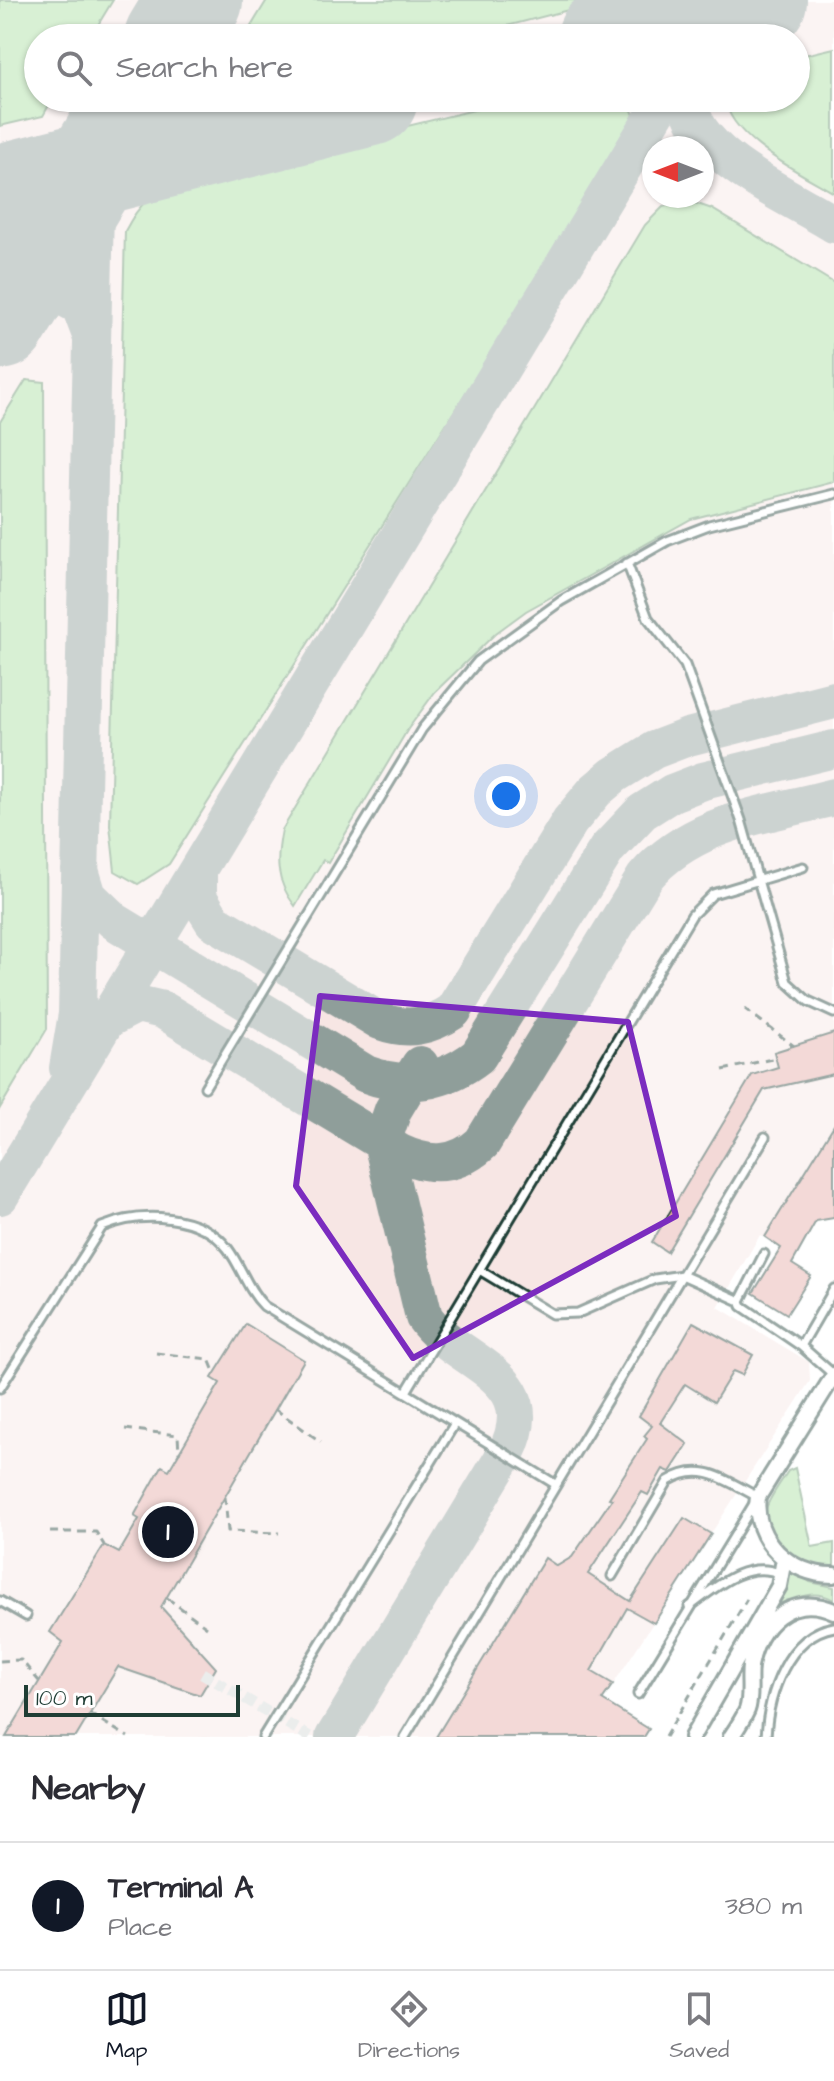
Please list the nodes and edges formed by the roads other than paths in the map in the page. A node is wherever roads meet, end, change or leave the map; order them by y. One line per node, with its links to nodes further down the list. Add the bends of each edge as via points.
1 (834, 494): 2 (lane, via 683,533)
2 (627, 563): 4 (lane, via 648,618 685,665); 6 (lane, via 517,631 478,661 447,696)
3 (803, 867): 4 (lane)
4 (759, 878): 5 (lane, via 787,982 796,993); 9 (lane, via 713,894 692,915)
5 (834, 1013)
6 (205, 1087)
7 (765, 1137): 10 (lane)
8 (764, 1254): 12 (lane)
9 (481, 1271): 10 (lane, via 564,1316 655,1279); 16 (lane)
10 (682, 1275): 12 (lane); 18 (lane)
11 (834, 1289): 13 (lane)
12 (740, 1301): 13 (lane)
13 (801, 1346): 14 (lane)
14 (834, 1375): 19 (street)
15 (0, 1388): 16 (lane, via 102,1227 167,1217 226,1246 250,1293 264,1306)
16 (406, 1392): 17 (lane)
17 (455, 1423): 18 (lane); 32 (lane)
18 (555, 1484): 33 (lane)
19 (758, 1497): 20 (street, via 755,1515 761,1533); 23 (lane, via 711,1472 682,1472 668,1481); 25 (lane)
20 (784, 1559): 21 (street); 22 (street)
21 (783, 1575): 25 (lane, via 766,1569 731,1577); 30 (street)
22 (834, 1575)
23 (612, 1576)
24 (0, 1601): 27 (lane)
25 (687, 1610): 31 (lane)
26 (834, 1611): 29 (street, via 814,1603 797,1605 784,1610)
27 (26, 1616)
28 (834, 1627): 36 (lane, via 806,1641 781,1674 767,1707)
29 (760, 1638): 30 (street); 35 (street, via 750,1666 748,1707)
30 (743, 1651): 34 (street)
31 (638, 1694)
32 (263, 1737)
33 (405, 1737)
34 (692, 1737)
35 (731, 1737)
36 (766, 1737)

